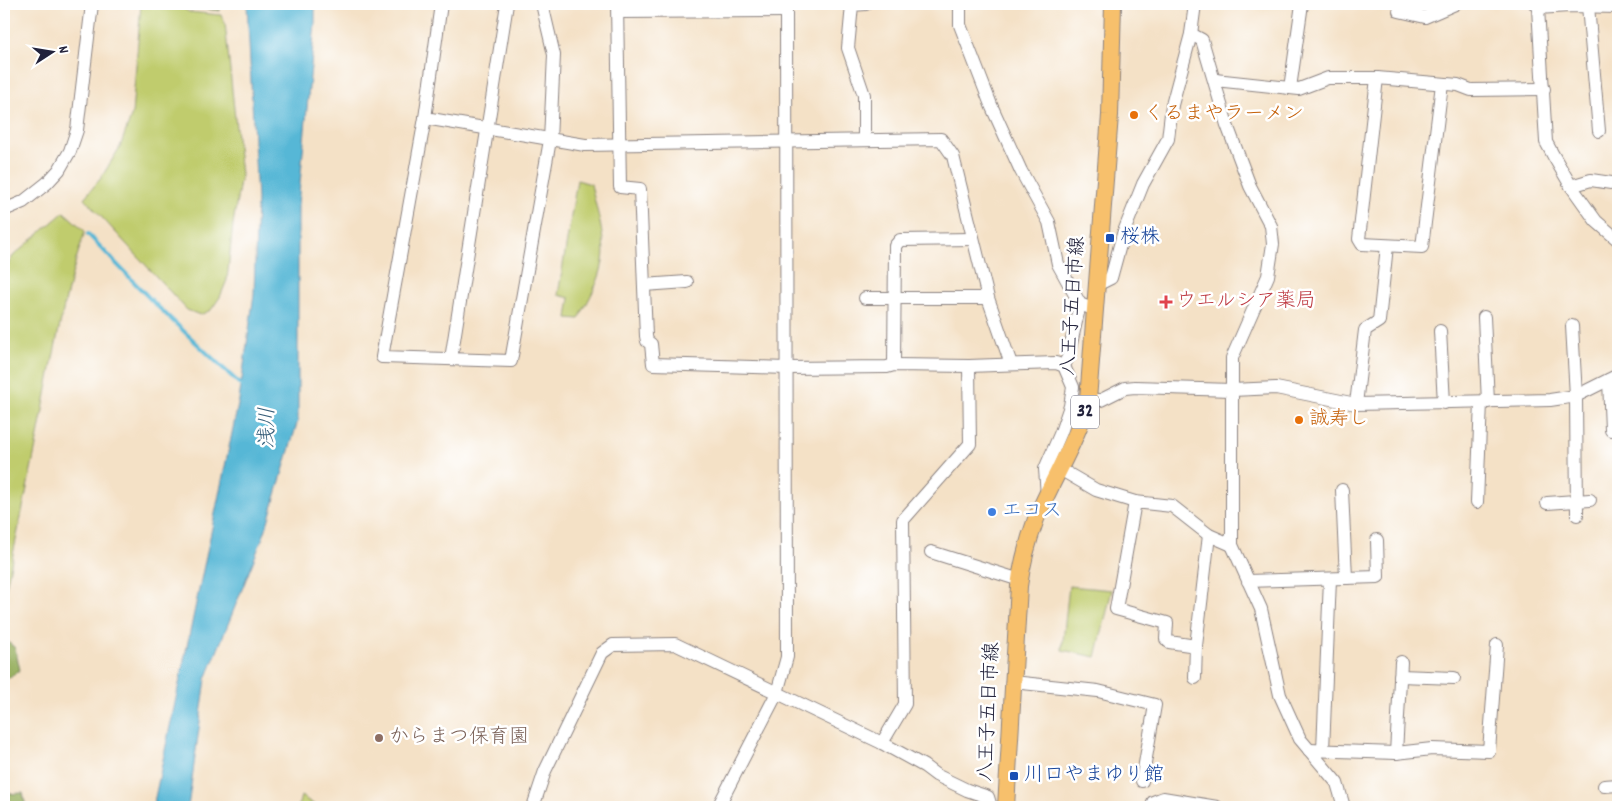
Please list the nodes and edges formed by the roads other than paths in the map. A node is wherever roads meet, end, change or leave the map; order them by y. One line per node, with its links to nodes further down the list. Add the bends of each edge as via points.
1 (92, 4): 33 (street, via 77,130 70,151 47,183 23,202)
2 (441, 4): 24 (street)
3 (507, 4): 25 (street)
4 (542, 4): 27 (street, via 554,55)
5 (866, 4): 28 (street, via 852,5 848,48 864,95)
6 (960, 4): 43 (street, via 960,25 991,105 1049,222 1058,264)
7 (1113, 4): 39 (main road, 八王子五日市線 / 32, via 1110,115)
8 (1195, 4): 18 (street)
9 (1302, 4): 22 (street)
10 (1455, 4): 17 (street, via 1424,17)
11 (1537, 6): 12 (street); 23 (street)
12 (1588, 6): 16 (street); 26 (street)
13 (786, 7): 15 (street); 29 (street)
14 (617, 8): 15 (street); 30 (street)
15 (653, 8)
16 (1618, 8)
17 (1399, 11)
18 (1191, 34): 20 (street, via 1202,40); 39 (street, via 1172,105 1168,140 1143,184 1123,234 1111,278)
19 (1377, 78): 21 (street); 22 (street, via 1328,78 1300,90); 36 (street, via 1359,239 1362,244)
20 (1215, 80): 22 (street); 55 (street, via 1227,125 1250,186 1271,226 1273,244 1268,276 1232,358)
21 (1442, 84): 23 (street, via 1471,90); 36 (street, via 1422,246)
22 (1290, 88)
23 (1544, 89): 32 (street, via 1546,142)
24 (425, 118): 25 (street); 48 (street, via 382,357)
25 (488, 129): 27 (street); 48 (street)
26 (1599, 131)
27 (550, 140): 30 (street, via 585,145); 48 (street, via 511,361)
28 (864, 140): 29 (street); 34 (street, via 941,139 953,156)
29 (787, 141): 30 (street); 53 (street)
30 (619, 144): 38 (street, via 620,187 640,189)
31 (1618, 184): 32 (street, via 1591,180)
32 (1571, 186): 35 (street, via 1596,221)
33 (4, 210)
34 (973, 239): 41 (street); 42 (street, via 900,240 895,246)
35 (1618, 240)
36 (1387, 246): 60 (street, via 1379,320 1365,330)
37 (687, 282): 38 (street)
38 (644, 285): 53 (street, via 646,336 651,344 653,364)
39 (1098, 285): 44 (main road, 八王子五日市線 / 32)
40 (865, 298): 42 (street)
41 (988, 298): 42 (street); 49 (street)
42 (895, 299): 50 (street)
43 (1080, 304): 44 (street); 52 (street)
44 (1095, 310): 57 (main road, 八王子五日市線 / 32)
45 (1484, 317): 58 (street)
46 (1572, 326): 56 (street)
47 (1438, 335): 59 (street)
48 (451, 359)
49 (1012, 364): 51 (street); 52 (street, via 1056,363)
50 (894, 365): 51 (street); 53 (street)
51 (969, 366): 86 (street, via 970,444 903,520 906,704)
52 (1064, 366): 64 (street, via 1072,387 1070,406 1045,469)
53 (787, 368): 85 (street, via 787,657)
54 (1614, 378): 56 (street); 61 (street)
55 (1232, 390): 57 (street, via 1135,387 1125,388 1101,400); 60 (street, via 1285,388); 72 (street)
56 (1576, 396): 58 (street); 65 (street)
57 (1088, 400): 62 (main road, 八王子五日市線 / 32)
58 (1484, 402): 59 (street); 67 (street)
59 (1444, 403): 60 (street)
60 (1356, 404)
61 (1610, 430)
62 (1060, 469): 64 (main road, 八王子五日市線 / 32); 66 (street, via 1096,490)
63 (1342, 490): 74 (street)
64 (1047, 495): 76 (main road, 八王子五日市線 / 32, via 1028,544)
65 (1583, 501): 68 (street); 69 (street)
66 (1135, 502): 70 (street, via 1172,506); 79 (street, via 1116,610 1167,623 1166,639 1169,642)
67 (1477, 502)
68 (1548, 503)
69 (1577, 515)
70 (1208, 535): 72 (street); 79 (street)
71 (1377, 540): 74 (street, via 1378,577)
72 (1232, 545): 77 (street)
73 (931, 552): 76 (street)
74 (1346, 578): 75 (street)
75 (1330, 579): 77 (street); 88 (street)
76 (1020, 580): 84 (main road, 八王子五日市線 / 32)
77 (1248, 581): 87 (street, via 1261,609 1280,695 1300,739)
78 (1497, 645): 89 (street, via 1490,751 1432,749)
79 (1196, 646): 82 (street)
80 (1401, 662): 81 (street)
81 (1400, 676): 83 (street); 89 (street)
82 (1195, 678)
83 (1454, 678)
84 (1014, 682): 90 (street, via 1098,691 1156,705); 96 (main road, 八王子五日市線 / 32)
85 (777, 693): 86 (street); 93 (street, via 675,644 613,645 602,653 545,770); 94 (street)
86 (882, 743): 95 (street, via 936,775 988,797)
87 (1309, 750): 88 (street); 99 (street, via 1337,783)
88 (1323, 750): 89 (street)
89 (1396, 753)
90 (1142, 781)
91 (1618, 785): 92 (street)
92 (1604, 786)
93 (534, 807)
94 (718, 807)
95 (991, 807)
96 (1006, 807)
97 (1152, 807): 98 (street, via 1153,802 1163,798)
98 (1217, 807)
99 (1344, 807)

